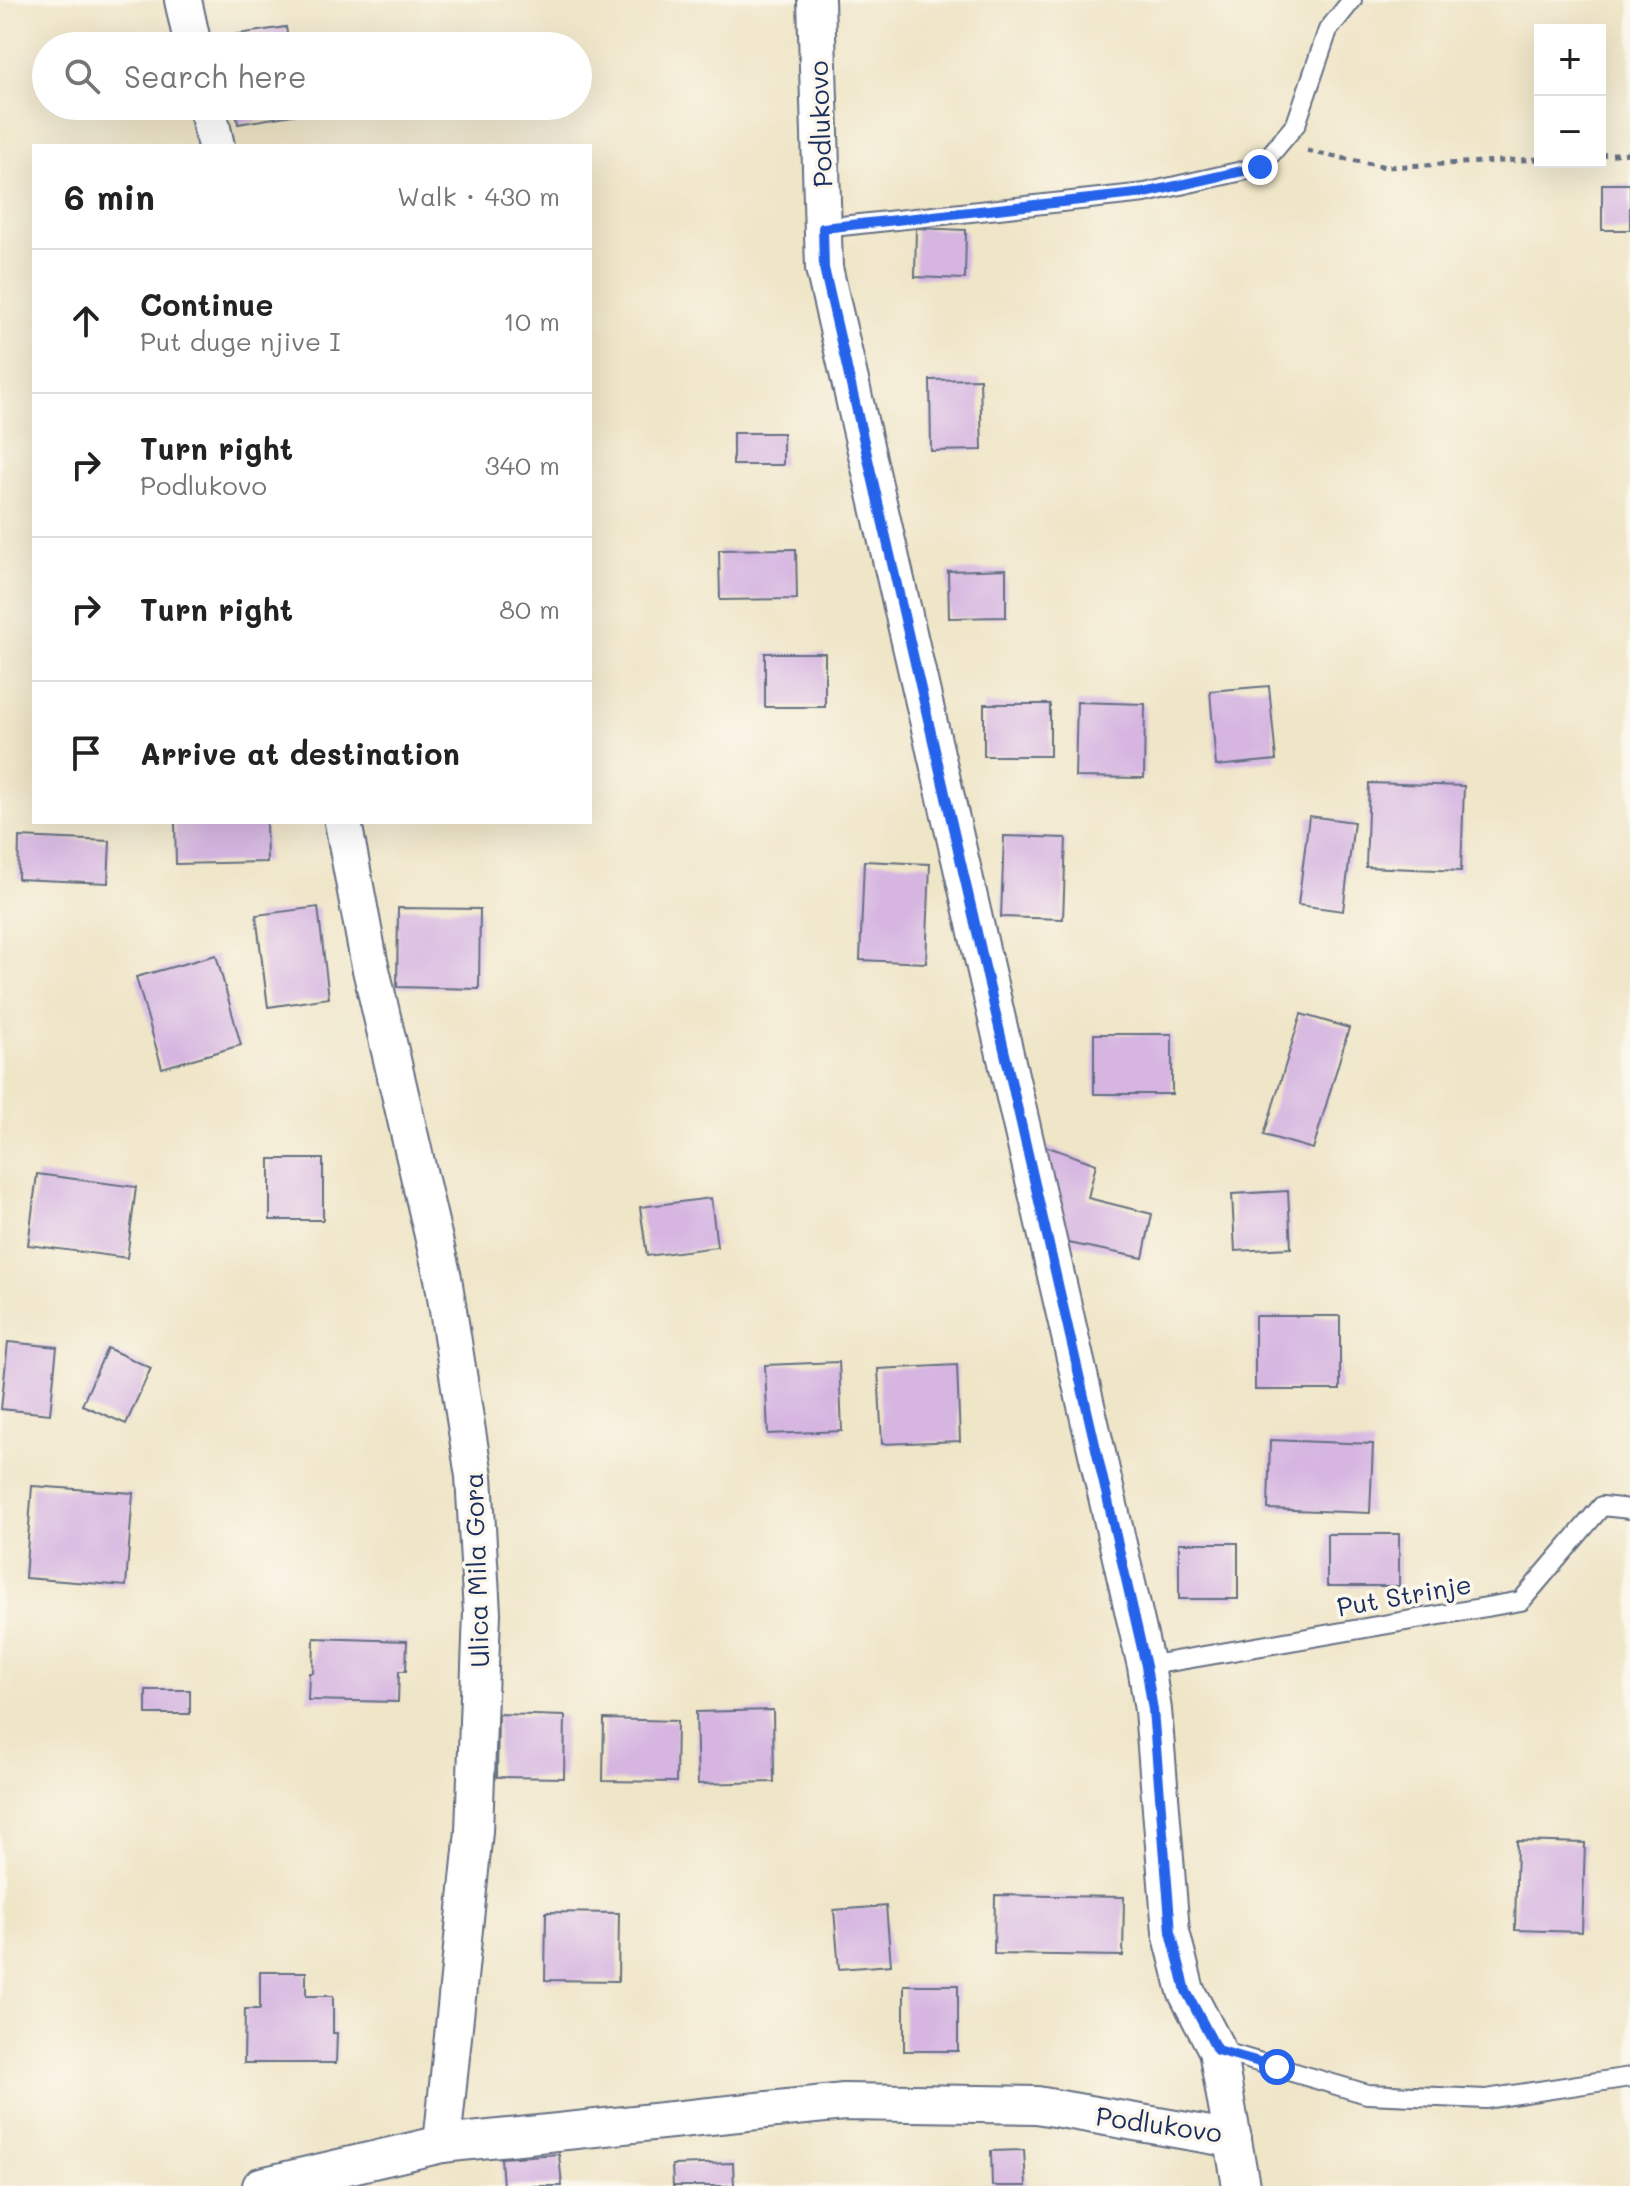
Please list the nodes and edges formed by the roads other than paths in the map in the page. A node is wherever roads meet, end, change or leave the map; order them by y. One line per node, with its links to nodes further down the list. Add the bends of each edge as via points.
1 (183, 0): 4 (street)
2 (816, 0): 7 (street, Podlukovo)
3 (1352, 0): 7 (lane, via 1328,30 1296,124 1260,167 1145,193)
4 (190, 32)
5 (210, 120): 6 (street)
6 (216, 144)
7 (823, 228): 10 (street, Podlukovo, via 824,268)
8 (343, 824): 14 (street, Ulica Mila Gora, via 369,961 443,1278 474,1476 482,1613 474,1831)
9 (1630, 1509): 10 (lane, Put Strinje, via 1602,1506 1521,1601)
10 (1146, 1666): 11 (street, Podlukovo, via 1171,1932 1186,1991)
11 (1217, 2050): 12 (lane, via 1367,2094 1486,2099); 13 (street, Podlukovo)
12 (1630, 2077)
13 (1233, 2139): 14 (street, Podlukovo, via 1037,2105 844,2102); 16 (street)
14 (442, 2144): 15 (street)
15 (261, 2186)
16 (1241, 2186)

